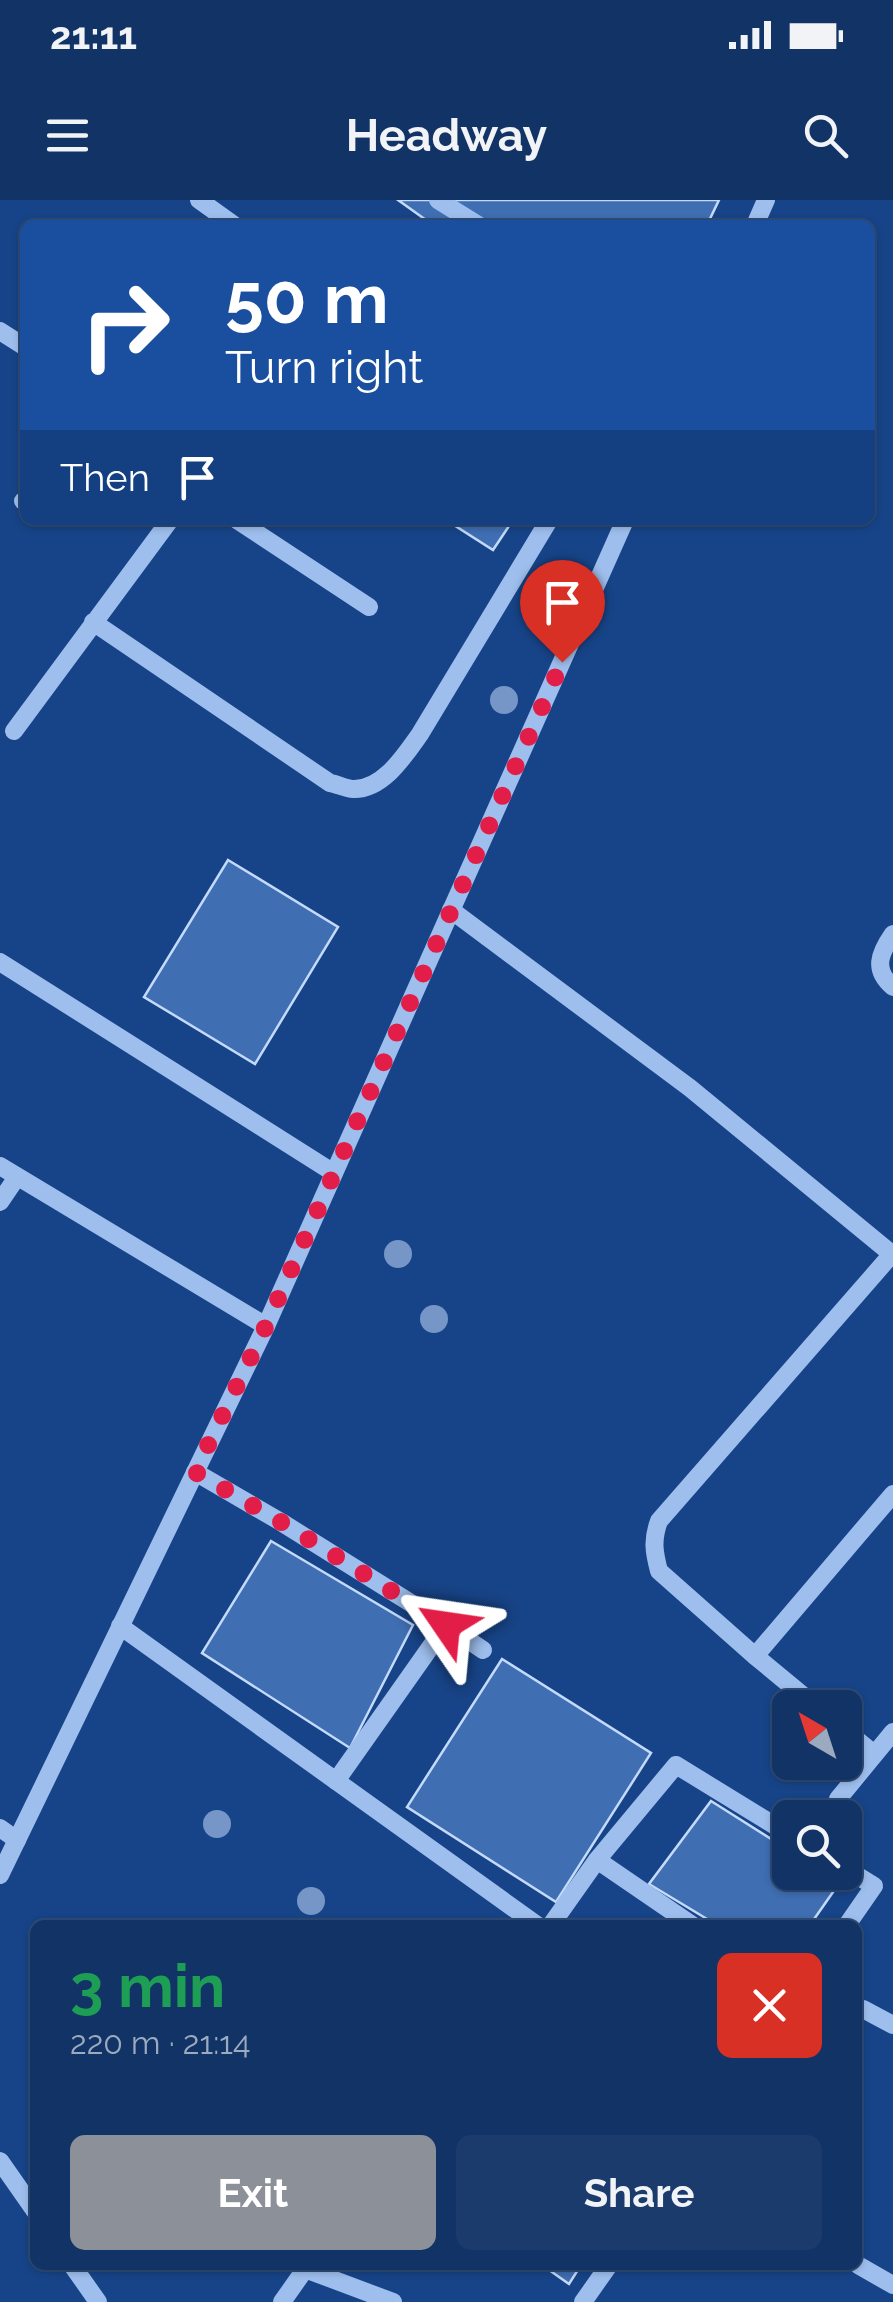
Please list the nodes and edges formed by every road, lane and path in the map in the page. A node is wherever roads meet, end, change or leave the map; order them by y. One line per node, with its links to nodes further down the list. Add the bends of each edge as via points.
1 (199, 200): 3 (street)
2 (438, 200): 4 (street)
3 (227, 220)
4 (470, 220)
5 (166, 525): 10 (street)
6 (245, 525): 9 (street)
7 (546, 525): 10 (street, via 410,748 374,784 354,789 330,782)
8 (623, 525): 12 (street)
9 (370, 608)
10 (93, 622): 11 (street)
11 (14, 731)
12 (452, 910): 17 (street); 20 (street, via 690,1088)
13 (893, 934): 15 (street, via 879,968)
14 (0, 962): 17 (street)
15 (893, 988)
16 (0, 1166): 18 (street)
17 (334, 1173): 21 (street)
18 (17, 1177): 19 (street); 21 (street)
19 (0, 1202)
20 (893, 1254): 27 (street, via 653,1537 659,1571)
21 (266, 1326): 22 (street)
22 (195, 1472): 24 (street); 25 (street)
23 (893, 1494): 27 (street)
24 (446, 1625): 26 (street); 32 (street)
25 (120, 1626): 32 (street); 36 (street)
26 (484, 1650)
27 (755, 1656): 28 (street)
28 (796, 1690)
29 (893, 1732): 31 (street)
30 (862, 1744): 31 (street)
31 (874, 1754): 33 (street)
32 (336, 1781): 40 (street)
33 (838, 1800)
34 (772, 1823): 37 (street, via 676,1765)
35 (0, 1828): 36 (street)
36 (17, 1840): 38 (street)
37 (598, 1860): 41 (street); 42 (street)
38 (0, 1875)
39 (862, 1879): 43 (street, via 874,1886)
40 (531, 1920)
41 (554, 1920)
42 (685, 1920)
43 (850, 1920)
44 (863, 2009): 45 (street)
45 (893, 2025)
46 (0, 2160): 47 (street)
47 (30, 2204)
48 (862, 2267): 53 (street)
49 (76, 2270): 54 (street)
50 (304, 2270): 55 (street)
51 (313, 2270): 56 (street)
52 (605, 2270): 57 (street)
53 (893, 2284)
54 (98, 2302)
55 (282, 2302)
56 (392, 2302)
57 (583, 2302)

